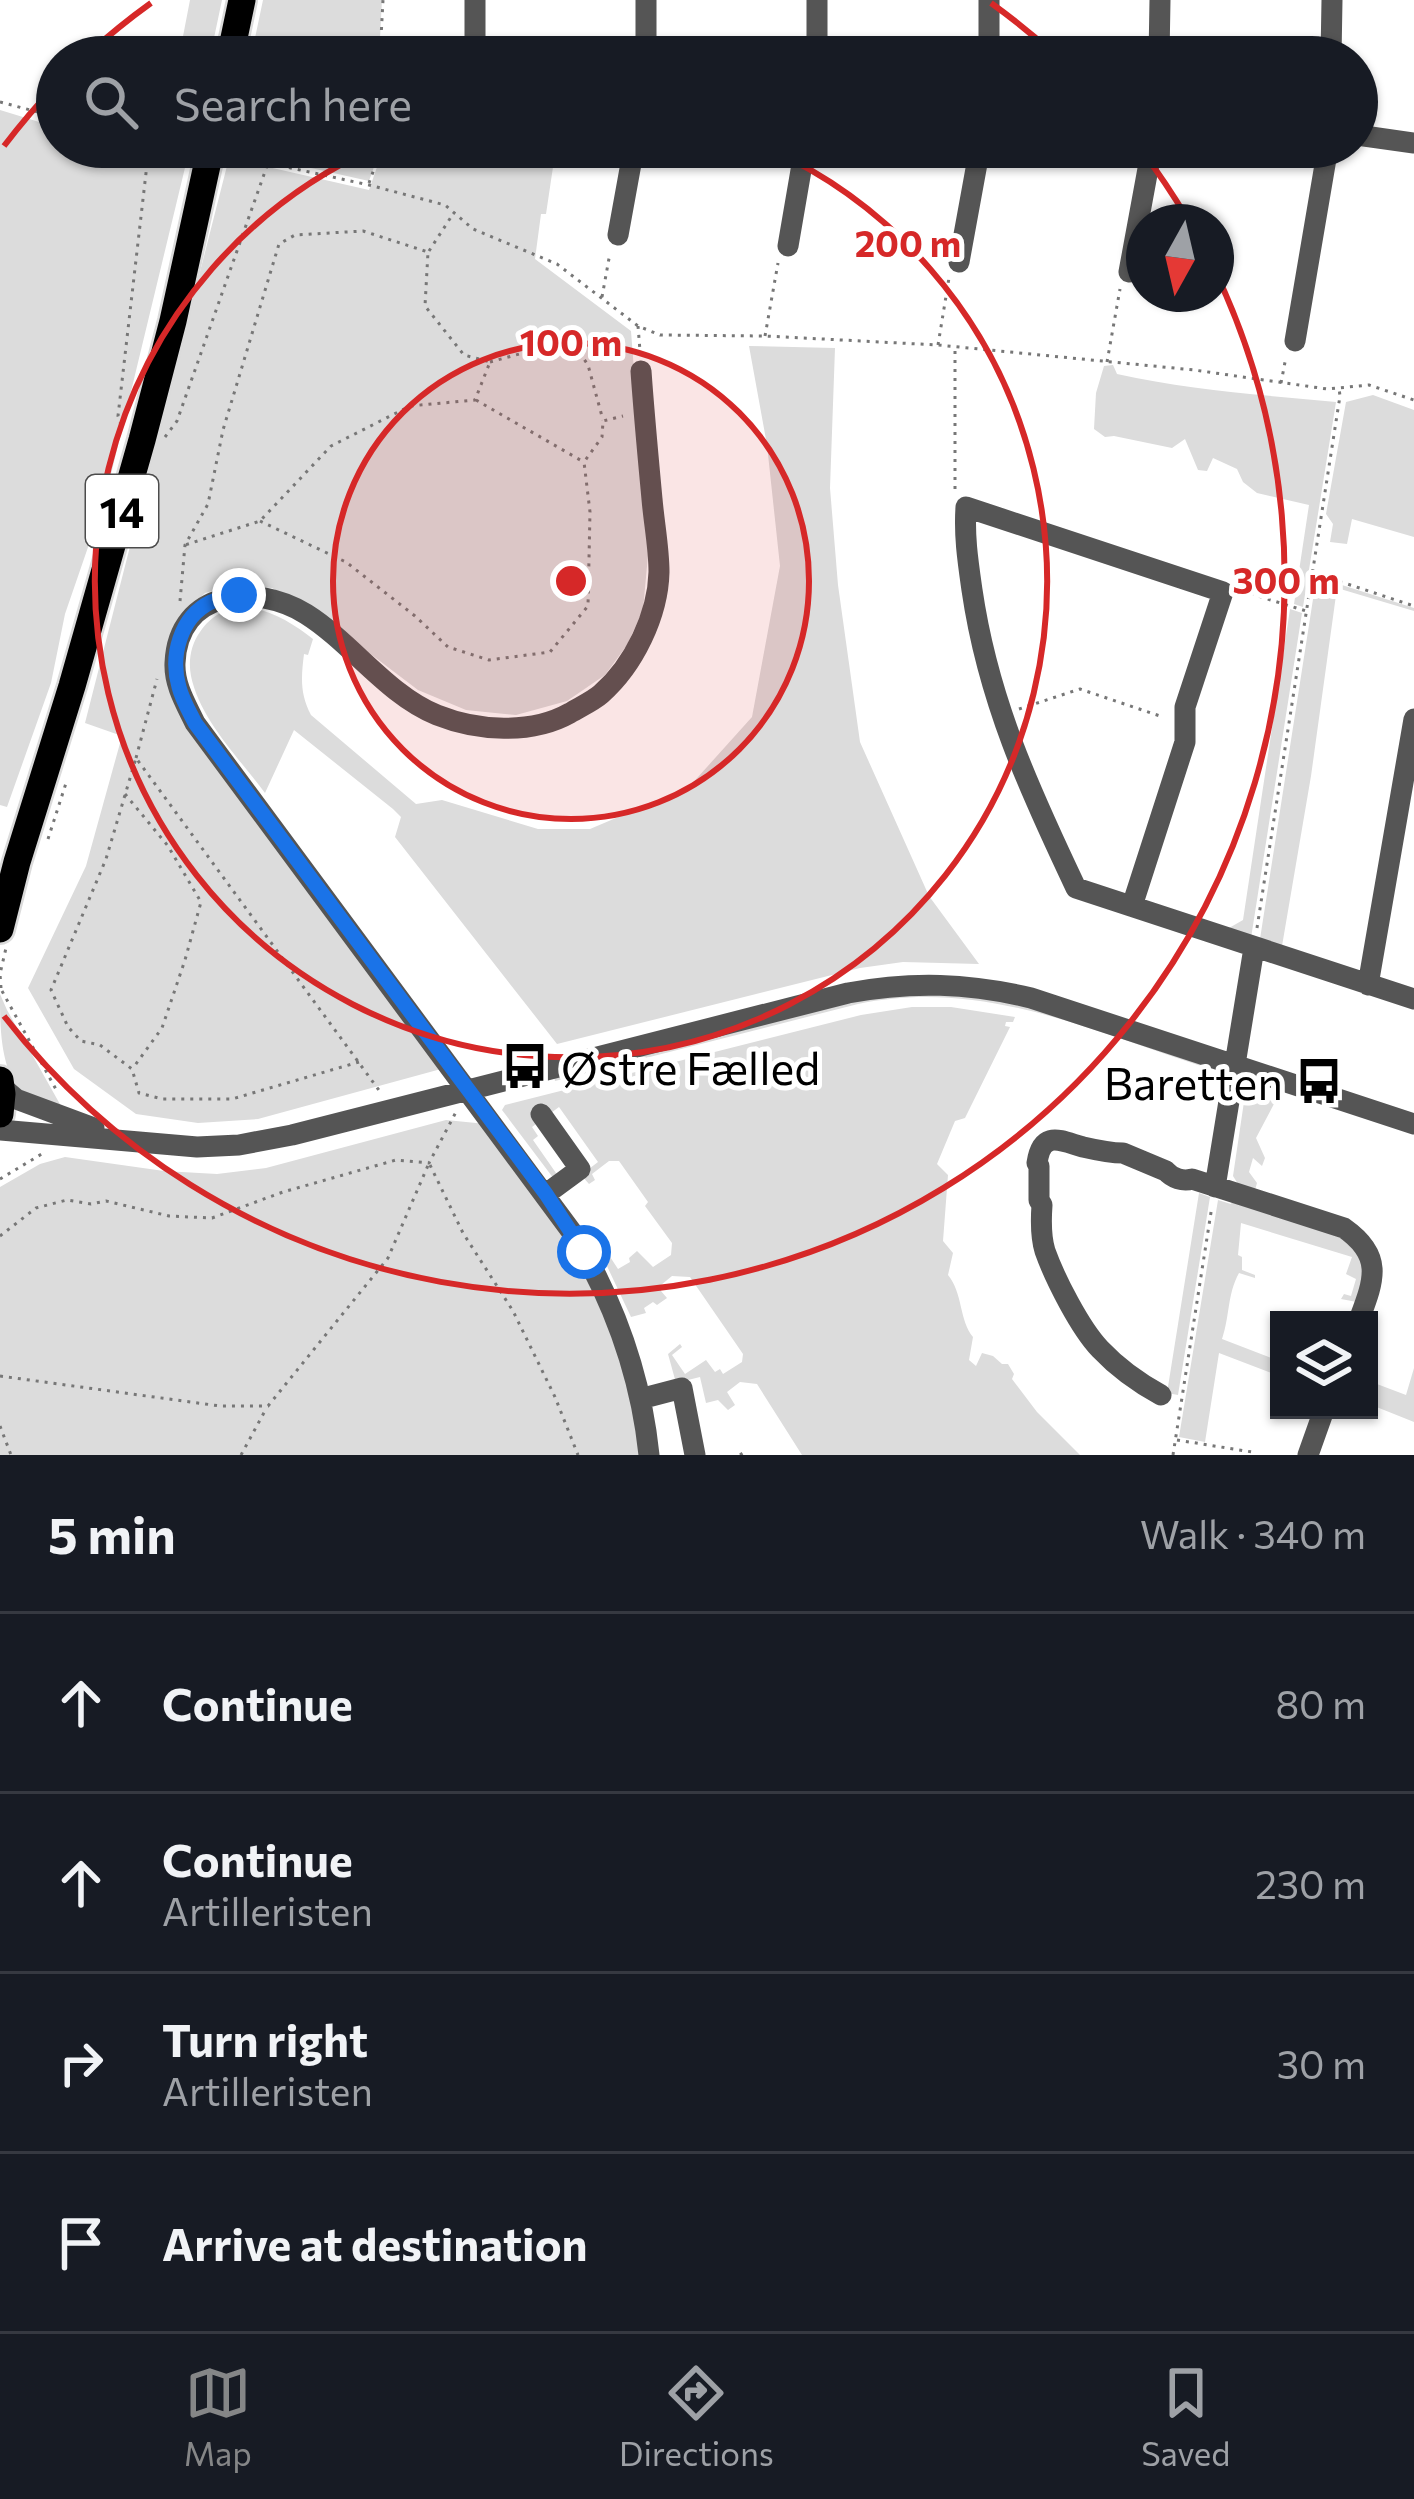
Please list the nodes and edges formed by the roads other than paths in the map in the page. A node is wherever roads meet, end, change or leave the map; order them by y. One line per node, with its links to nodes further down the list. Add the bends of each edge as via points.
1 (242, 0): 8 (main road)
2 (475, 0): 9 (street)
3 (646, 0): 10 (street)
4 (817, 0): 11 (street)
5 (989, 0): 12 (street)
6 (1160, 0): 13 (street)
7 (1332, 0): 14 (street)
8 (234, 36)
9 (475, 36)
10 (646, 36)
11 (817, 36)
12 (989, 36)
13 (1159, 36)
14 (1331, 36)
15 (1378, 138): 16 (street)
16 (1414, 142)
17 (206, 168): 30 (main road, 14, via 147,420)
18 (630, 168): 24 (street)
19 (802, 168): 25 (street)
20 (976, 168): 26 (street)
21 (1148, 168): 23 (street)
22 (1324, 168): 27 (street)
23 (1142, 204)
24 (618, 235)
25 (788, 246)
26 (958, 262)
27 (1295, 340)
28 (641, 371): 39 (street, via 659,575 649,624 601,694 560,718 518,728 434,714 306,614 264,596 211,602 178,641 179,690 195,723)
29 (1414, 718): 35 (street)
30 (17, 862): 31 (main road, 14); 33 (main road, 14)
31 (0, 899)
32 (1132, 906): 32 (street, via 1076,888 1025,782 976,615 966,507 1223,592); 34 (street)
33 (0, 929)
34 (1254, 948): 35 (street); 37 (street)
35 (1368, 985): 36 (street)
36 (1414, 999)
37 (1234, 1065): 39 (street, via 991,988 908,984 848,993); 41 (street); 44 (street)
38 (1, 1094): 43 (street)
39 (463, 1097): 43 (street, via 239,1145); 45 (street)
40 (541, 1114): 45 (street, via 580,1169)
41 (1414, 1124)
42 (0, 1130): 43 (street)
43 (122, 1139)
44 (1215, 1187): 46 (street, via 1363,1241 1372,1262); 47 (street, via 1063,1140 1039,1152 1045,1248 1070,1304 1101,1350)
45 (546, 1194): 48 (street, via 603,1289)
46 (1362, 1311)
47 (1161, 1395)
48 (640, 1399): 50 (street); 51 (street, via 682,1388)
49 (1321, 1419): 52 (street)
50 (649, 1455)
51 (694, 1455)
52 (1308, 1455)

